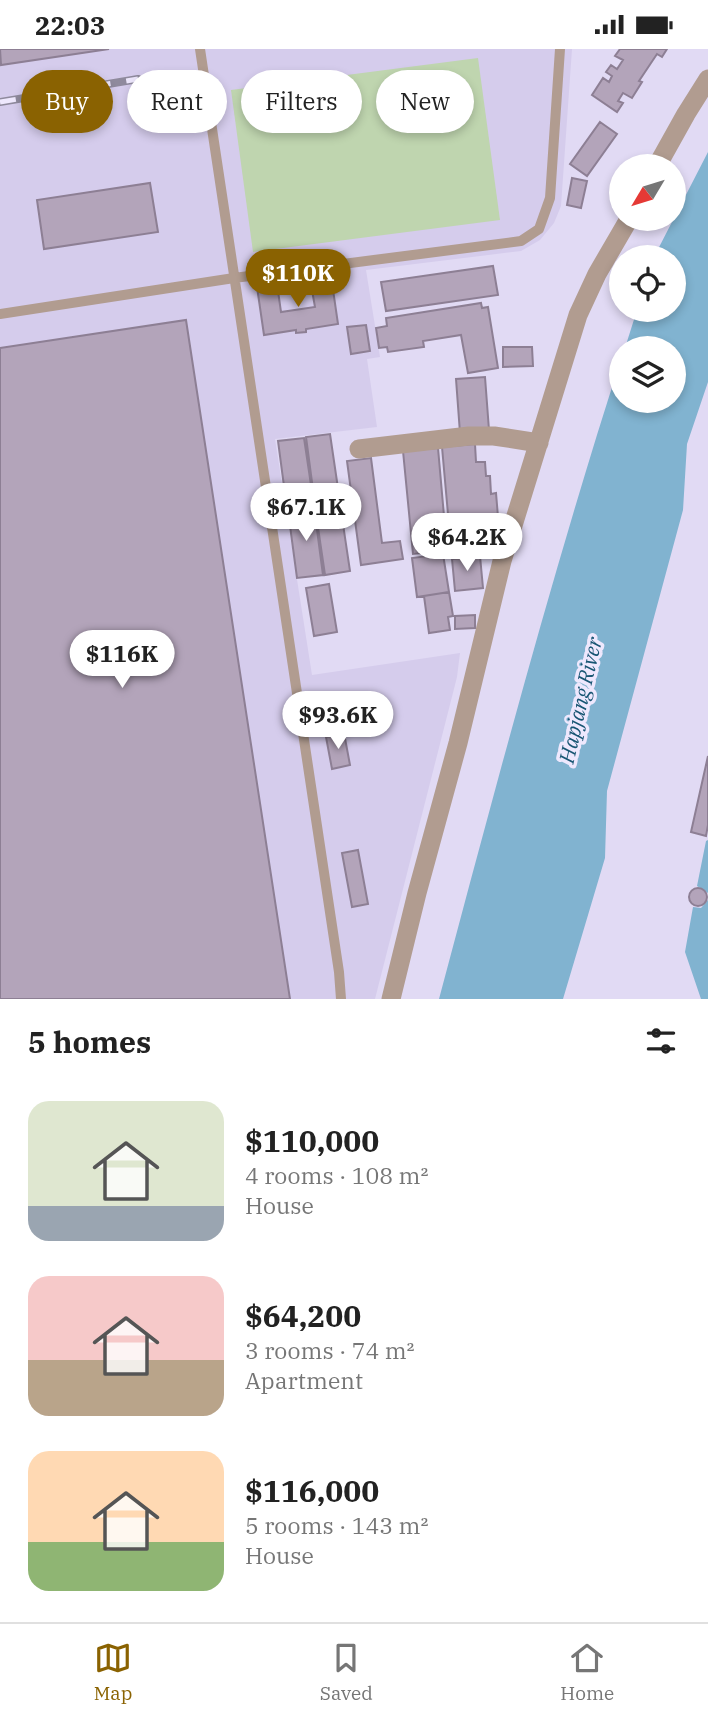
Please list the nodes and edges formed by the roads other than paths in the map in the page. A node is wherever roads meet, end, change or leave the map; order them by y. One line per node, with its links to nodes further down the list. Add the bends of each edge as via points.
1 (200, 49): 6 (lane)
2 (560, 49): 6 (lane, via 550,198 533,235 521,241)
3 (708, 79): 4 (street)
4 (664, 154)
5 (622, 231): 8 (street, via 578,315)
6 (234, 278): 7 (lane); 10 (lane)
7 (0, 314)
8 (538, 443): 9 (street, via 469,436); 11 (street, via 502,561)
9 (359, 449)
10 (341, 999)
11 (391, 999)

